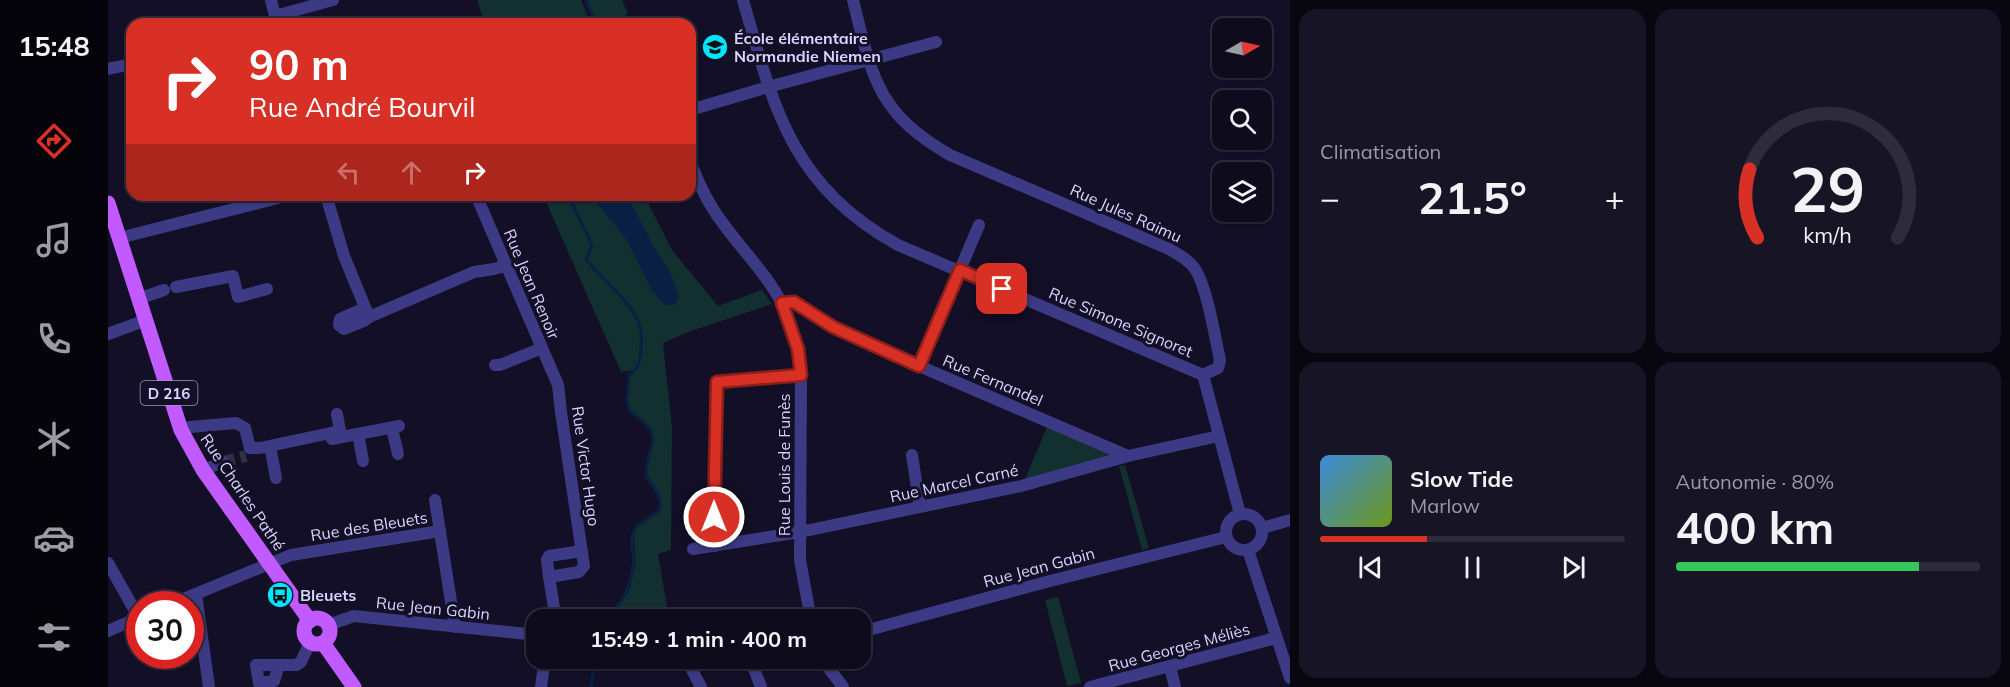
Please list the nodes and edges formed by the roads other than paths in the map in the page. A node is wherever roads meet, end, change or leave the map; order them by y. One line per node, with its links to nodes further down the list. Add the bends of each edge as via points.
1 (271, 0): 2 (street, via 274,16)
2 (333, 0)
3 (742, 0): 9 (street, Rue Simone Signoret)
4 (853, 0): 6 (street)
5 (936, 42): 6 (street)
6 (868, 59): 9 (street); 29 (street, Rue Jules Raimu, via 888,104 925,141 1182,256 1201,282 1220,360 1218,368)
7 (126, 65): 8 (street)
8 (108, 69)
9 (768, 87): 10 (street); 19 (street, Rue Simone Signoret, via 789,137 831,195 882,236)
10 (696, 108)
11 (696, 174): 22 (street, Rue Louis de Funès, via 720,220)
12 (248, 201): 17 (street)
13 (328, 201): 18 (street, via 344,256 367,312 474,272)
14 (479, 201): 18 (street, Rue Jean Renoir)
15 (108, 203): 17 (main road, Rue Charles Pathé / D 216)
16 (980, 225): 19 (street)
17 (119, 238): 21 (main road, Rue Charles Pathé / D 216)
18 (507, 265): 25 (street, Rue Jean Renoir)
19 (960, 270): 27 (street); 29 (street, Rue Simone Signoret)
20 (267, 289): 21 (street, via 238,297 232,276)
21 (138, 298): 23 (main road, Rue Charles Pathé / D 216)
22 (782, 303): 27 (street, Rue Fernandel, via 794,302 833,327); 28 (street, Rue Louis de Funès, via 798,349)
23 (146, 320): 24 (street); 32 (main road, Rue Charles Pathé / D 216)
24 (108, 334)
25 (542, 348): 26 (street); 30 (street, Rue Jean Renoir)
26 (495, 365)
27 (919, 366): 39 (street, Rue Fernandel)
28 (801, 375): 50 (street, Rue Louis de Funès); 52 (street, via 717,382)
29 (1203, 375): 34 (street)
30 (558, 385): 55 (street, Rue Victor Hugo)
31 (337, 414): 32 (street, via 340,431 260,448 250,447 245,428 236,423)
32 (181, 430): 42 (main road, Rue Charles Pathé / D 216)
33 (358, 434): 35 (street); 36 (street, via 396,427); 40 (street)
34 (1220, 435): 39 (street, Rue Marcel Carné); 46 (street)
35 (271, 452): 38 (street); 43 (street)
36 (398, 454)
37 (912, 455): 45 (street)
38 (246, 456)
39 (1128, 456): 45 (street, Rue Marcel Carné, via 1021,486)
40 (363, 461)
41 (223, 462): 42 (street)
42 (203, 470): 57 (main road, Rue Charles Pathé / D 216)
43 (276, 478)
44 (435, 500): 49 (street)
45 (920, 507): 50 (street, Rue Marcel Carné)
46 (1240, 514): 48 (street, via 1251,515); 51 (street, via 1229,520)
47 (1290, 520): 48 (street)
48 (1262, 528): 54 (street, via 1257,544)
49 (440, 531): 57 (street, Rue des Bleuets, via 291,555); 66 (street)
50 (800, 532): 52 (street, Rue Marcel Carné); 62 (street, Rue Louis de Funès, via 801,572)
51 (1226, 537): 54 (street, via 1237,549); 67 (street, Rue Jean Gabin)
52 (715, 546): 53 (street, Rue Marcel Carné)
53 (693, 549)
54 (1248, 550): 70 (street)
55 (582, 551): 58 (street, Rue Victor Hugo, via 583,570); 58 (street, Rue Victor Hugo, via 549,556)
56 (108, 563): 60 (street)
57 (269, 564): 59 (street, Rue des Bleuets); 63 (main road, Rue Charles Pathé / D 216)
58 (549, 577): 61 (street, Rue Victor Hugo)
59 (203, 591)
60 (126, 595)
61 (554, 609)
62 (809, 609)
63 (310, 621): 65 (main road, via 321,619); 71 (main road, via 304,632)
64 (126, 623): 68 (street)
65 (328, 625): 66 (street, Rue Jean Gabin, via 354,616); 71 (main road, via 329,636)
66 (454, 627): 69 (street, Rue Jean Gabin)
67 (871, 629)
68 (108, 631)
69 (526, 634)
70 (1276, 638): 74 (street, Rue Georges Méliès); 79 (street)
71 (317, 642): 73 (street, via 299,664); 81 (main road)
72 (204, 651): 80 (street)
73 (279, 665)
74 (1170, 667): 86 (street, Rue Georges Méliès); 87 (street)
75 (543, 669): 82 (street)
76 (692, 669): 83 (street)
77 (754, 669): 84 (street)
78 (829, 669): 85 (street)
79 (1290, 678)
80 (209, 687)
81 (354, 687)
82 (541, 687)
83 (701, 687)
84 (761, 687)
85 (843, 687)
86 (1090, 687)
87 (1175, 687)

